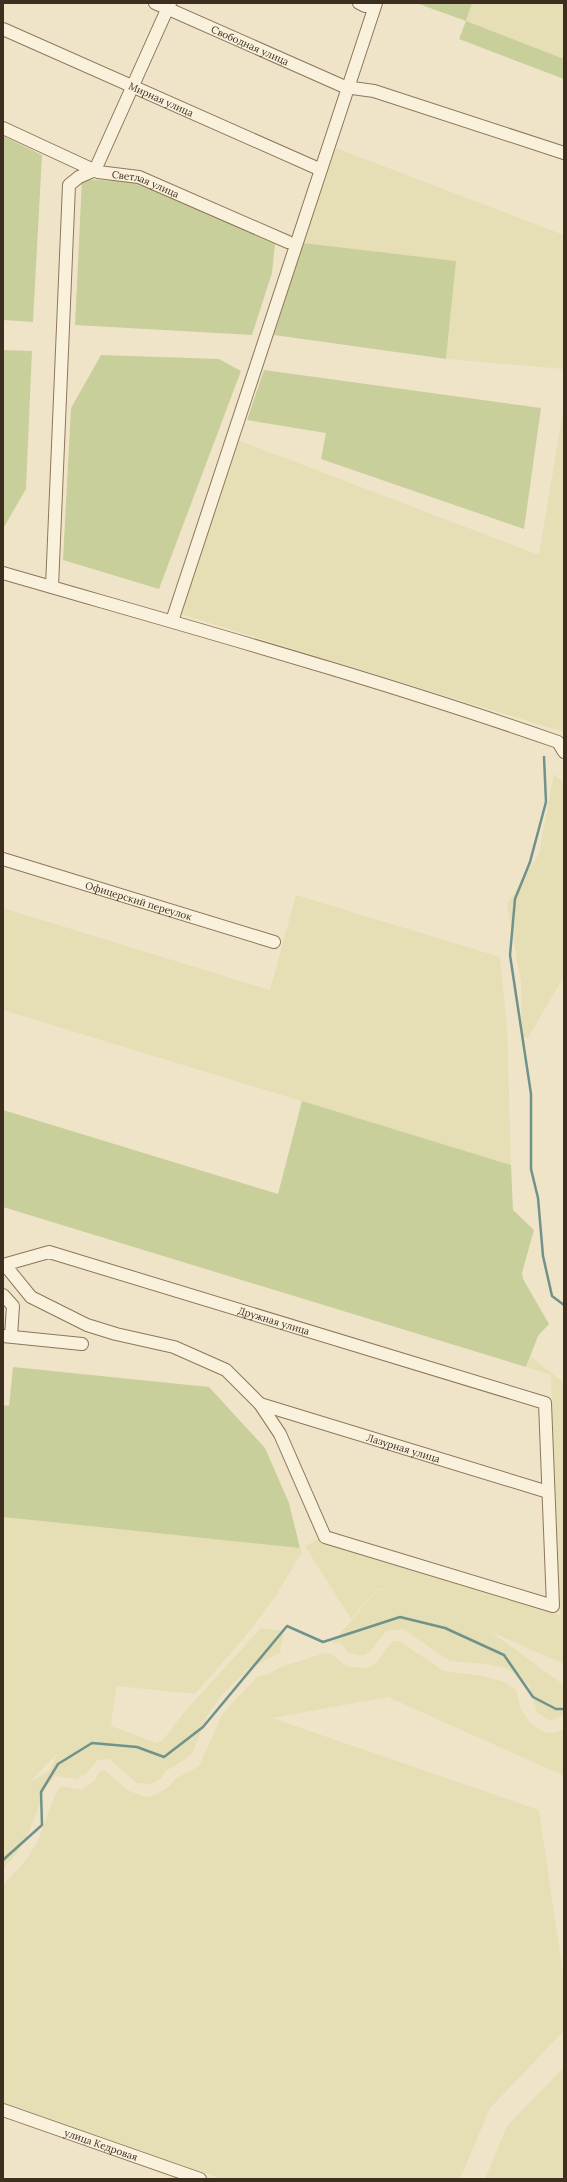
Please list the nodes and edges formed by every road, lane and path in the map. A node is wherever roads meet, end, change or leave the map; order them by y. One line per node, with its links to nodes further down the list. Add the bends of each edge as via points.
1 (155, 3): 3 (street, Свободная улица)
2 (367, 4): 13 (street)
3 (169, 6): 5 (street); 7 (street, Свободная улица, via 346,87 374,91)
4 (3, 29): 5 (street, Мирная улица)
5 (133, 86): 8 (street, Мирная улица); 9 (street)
6 (3, 128): 9 (street, Светлая улица)
7 (564, 153)
8 (319, 169)
9 (95, 170): 10 (street, Светлая улица, via 139,177); 12 (street, via 69,185)
10 (288, 242)
11 (3, 573): 12 (street)
12 (52, 587): 13 (street)
13 (172, 621): 14 (street, via 457,706 558,742)
14 (564, 752)
15 (3, 859): 16 (street, Офицерский переулок)
16 (274, 942)
17 (4, 1265): 21 (street, via 31,1297 87,1325 174,1347 226,1370); 21 (street, Дружная улица, via 48,1252 545,1403 553,1606 325,1538 280,1434)
18 (3, 1295): 19 (street, via 13,1306)
19 (7, 1336): 20 (street)
20 (82, 1344)
21 (260, 1404): 22 (street, Лазурная улица)
22 (548, 1492)
23 (3, 2110): 24 (street, улица Кедровая)
24 (200, 2179)

